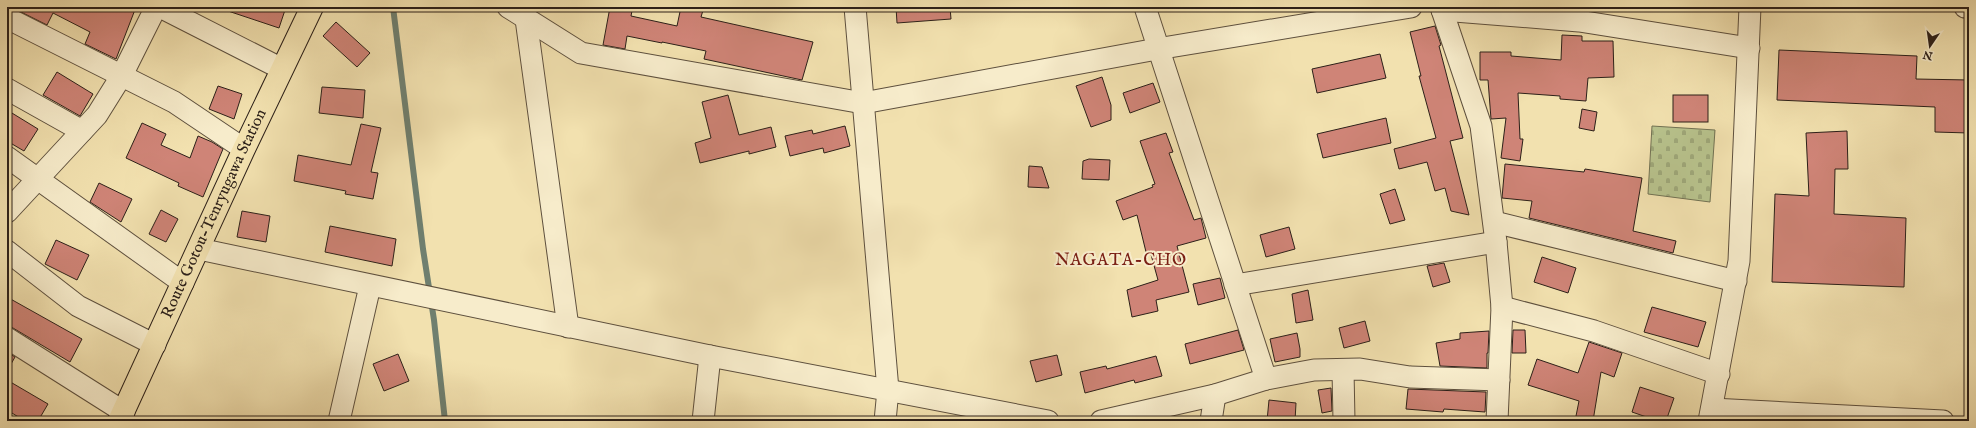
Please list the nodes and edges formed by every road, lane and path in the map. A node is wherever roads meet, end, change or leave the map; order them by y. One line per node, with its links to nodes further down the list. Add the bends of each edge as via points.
1 (156, 7): 17 (street)
2 (160, 7): 16 (street)
3 (312, 7): 16 (main road, Route Gotou-Tenryugawa Station)
4 (508, 7): 13 (street)
5 (855, 7): 19 (street)
6 (1145, 7): 15 (street)
7 (1411, 7): 15 (street)
8 (1750, 7): 14 (street)
9 (1965, 7): 10 (street)
10 (1969, 7)
11 (1442, 8): 14 (street, via 1579,21); 25 (street, via 1481,126)
12 (7, 18): 17 (street)
13 (526, 19): 19 (street, via 581,53); 33 (street)
14 (1749, 48): 28 (street, via 1740,261)
15 (1157, 49): 19 (street); 30 (street)
16 (282, 69): 21 (main road, Route Gotou-Tenryugawa Station)
17 (122, 75): 20 (street, via 97,114); 21 (street, via 174,102)
18 (7, 89): 20 (street)
19 (863, 103): 41 (street)
20 (82, 131): 23 (street)
21 (244, 149): 26 (main road, Route Gotou-Tenryugawa Station)
22 (7, 157): 23 (street)
23 (38, 179): 24 (street); 29 (street)
24 (7, 212)
25 (1495, 232): 28 (street); 30 (street); 32 (street)
26 (198, 249): 29 (main road, Route Gotou-Tenryugawa Station); 31 (street)
27 (7, 251): 35 (street, via 78,306)
28 (1736, 281): 38 (street)
29 (183, 283): 35 (main road, Route Gotou-Tenryugawa Station)
30 (1235, 285): 39 (street)
31 (370, 286): 33 (street); 45 (street)
32 (1502, 307): 38 (street, via 1594,331); 40 (street)
33 (568, 327): 36 (street)
34 (7, 338): 44 (street)
35 (155, 345): 44 (main road, Route Gotou-Tenryugawa Station)
36 (710, 356): 41 (street); 46 (street)
37 (1343, 370): 39 (street, via 1314,370); 40 (street, via 1360,369 1410,377); 51 (street)
38 (1719, 374): 43 (street)
39 (1266, 379): 42 (street)
40 (1499, 380): 52 (street)
41 (888, 390): 47 (street); 48 (street)
42 (1215, 395): 49 (street); 50 (street)
43 (1711, 415): 53 (street)
44 (122, 416)
45 (339, 421)
46 (702, 421)
47 (885, 421)
48 (1048, 421)
49 (1101, 421)
50 (1211, 421)
51 (1344, 421)
52 (1497, 421)
53 (1943, 421)

